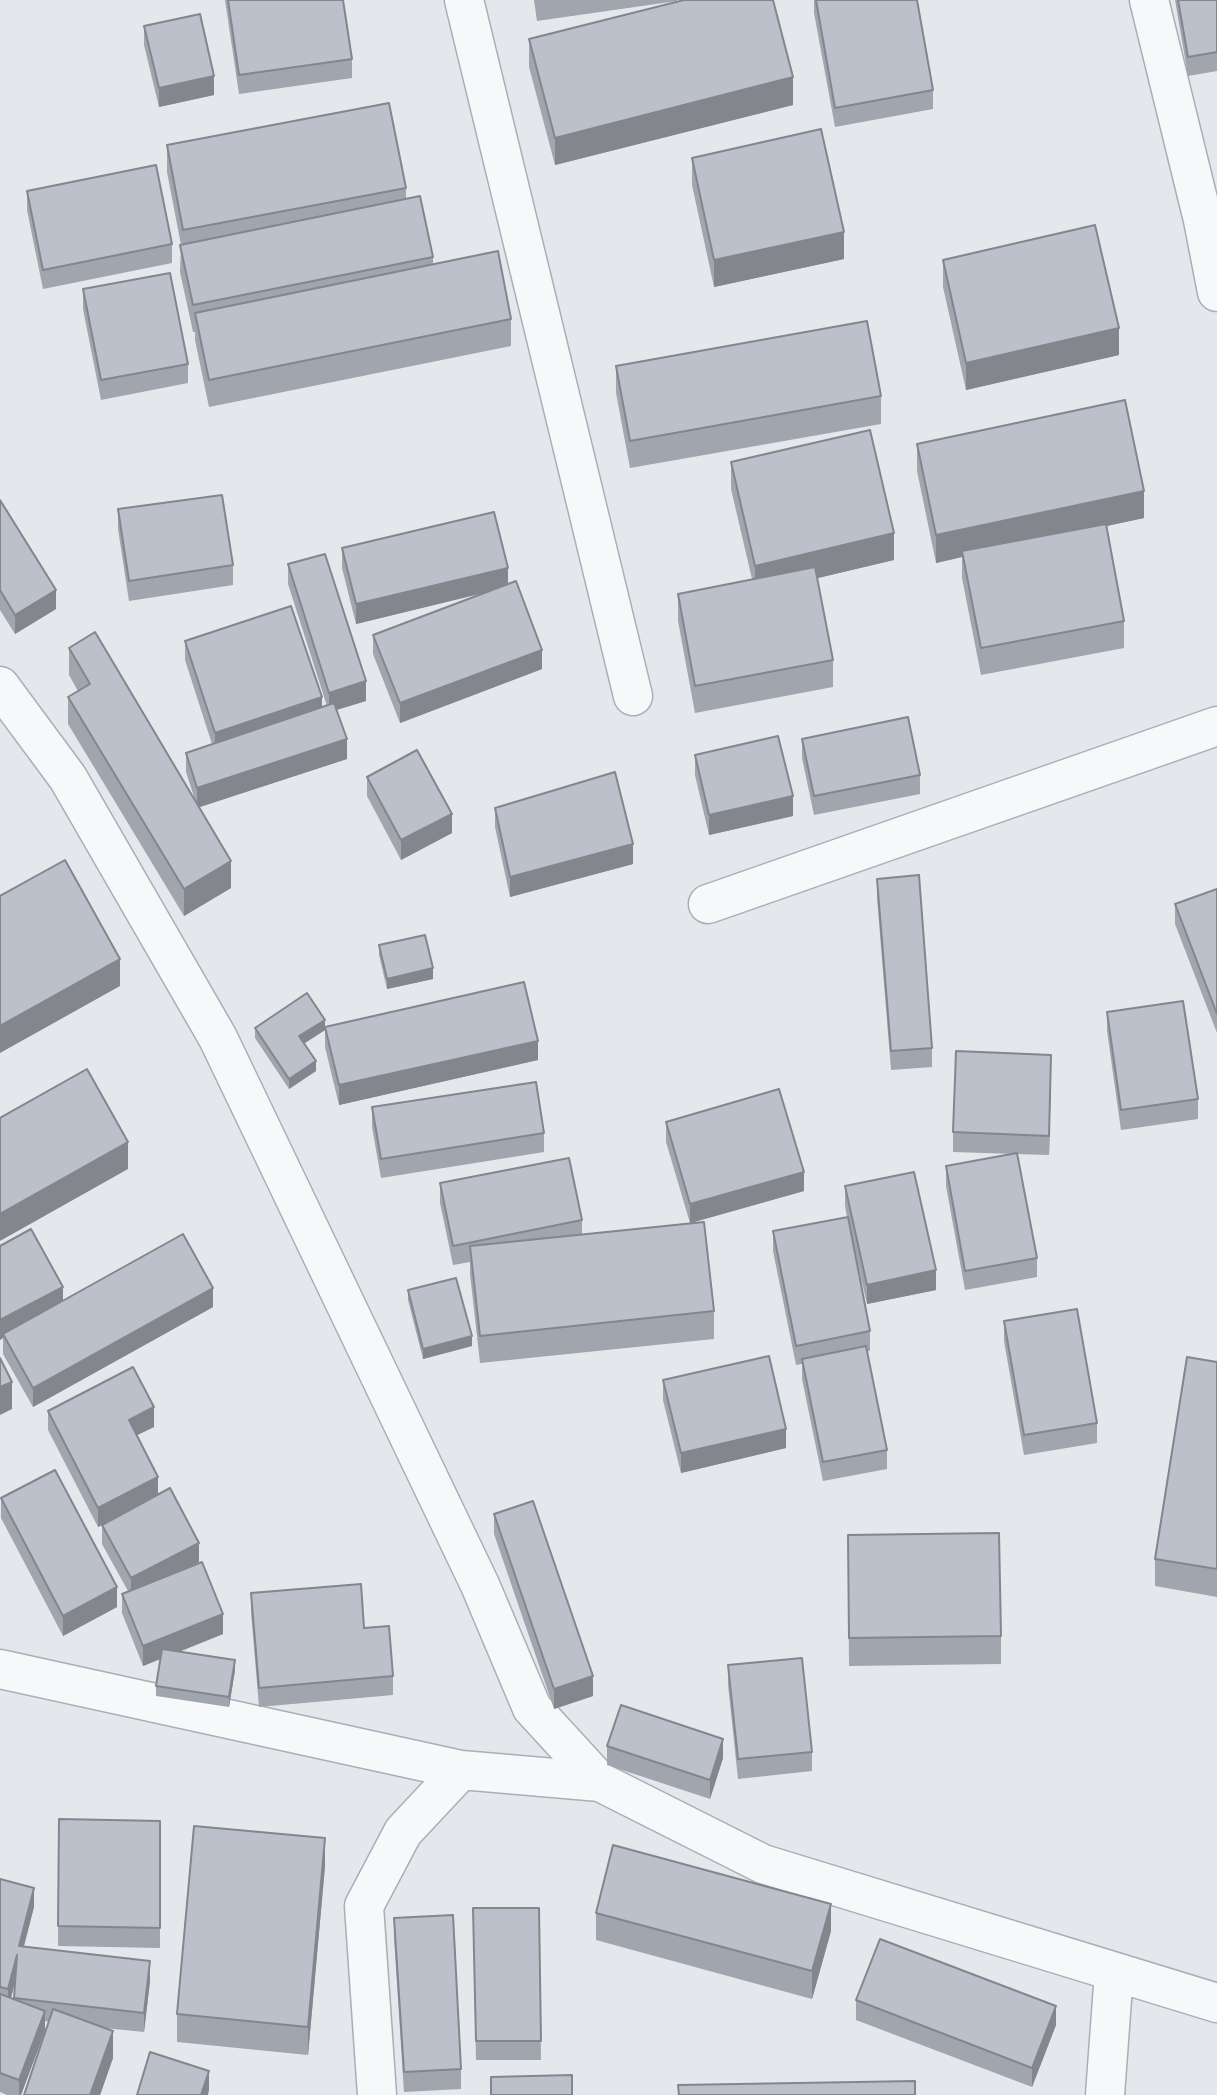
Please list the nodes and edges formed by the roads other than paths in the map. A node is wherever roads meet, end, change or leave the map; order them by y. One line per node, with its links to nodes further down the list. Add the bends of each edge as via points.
1 (464, 0): 5 (street)
2 (1149, 0): 3 (street)
3 (1217, 292)
4 (0, 686): 10 (street, via 68,778 218,1038 480,1585 532,1708)
5 (634, 696)
6 (1217, 726): 7 (street)
7 (708, 905)
8 (0, 1670): 9 (street)
9 (461, 1770): 10 (street); 13 (street, via 403,1832 364,1906)
10 (600, 1782): 11 (street, via 763,1864)
11 (1115, 1972): 12 (street); 14 (street)
12 (1217, 2003)
13 (377, 2095)
14 (1105, 2095)

